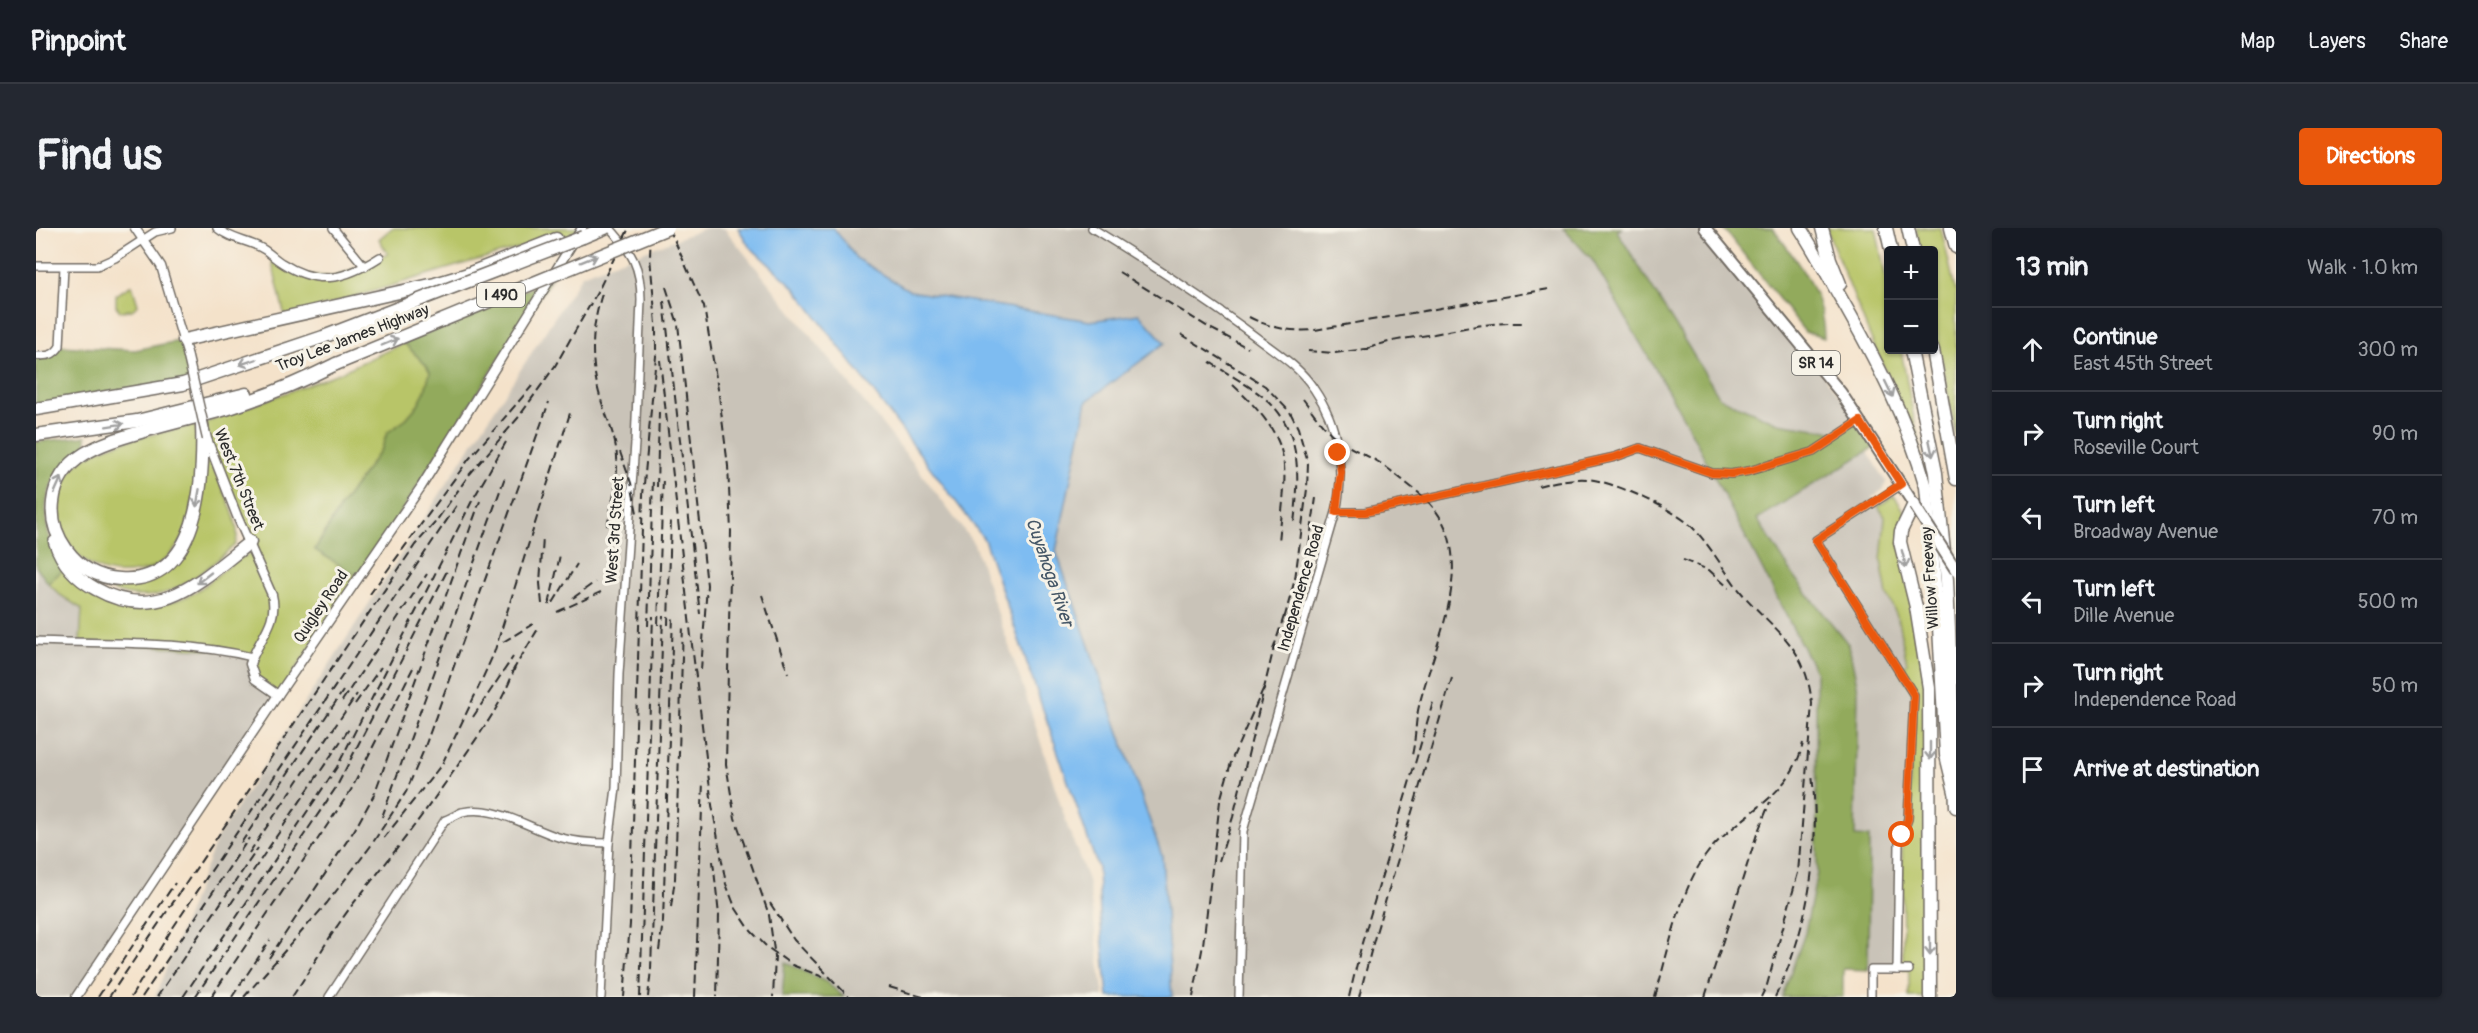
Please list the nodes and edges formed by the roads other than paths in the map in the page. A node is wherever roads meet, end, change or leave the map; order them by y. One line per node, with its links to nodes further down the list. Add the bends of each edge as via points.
1 (135, 228): 17 (street, West 7th Street)
2 (171, 228): 15 (street)
3 (217, 228): 24 (street, via 262,249 301,274 335,278)
4 (333, 228): 24 (street)
5 (605, 228): 16 (highway, Troy Lee James Highway / I 490)
6 (610, 228): 48 (street, West 3rd Street, via 631,252 641,278 641,300 616,788)
7 (668, 228): 30 (highway, Troy Lee James Highway / I 490, one-way to 7, bridge)
8 (1092, 228): 39 (street, Independence Road, via 1201,296 1302,374 1319,396 1337,444 1341,472)
9 (1705, 228): 32 (main road, SR 14)
10 (1800, 228): 25 (highway)
11 (1822, 228): 25 (highway, via 1830,259)
12 (1886, 228): 18 (highway)
13 (1908, 228): 19 (highway)
14 (1951, 228): 20 (highway)
15 (156, 230): 17 (street)
16 (583, 233): 26 (highway, bridge, via 556,239 435,284); 31 (highway, Troy Lee James Highway / I 490, one-way to 31, bridge, via 323,337 183,384); 45 (street, Quigley Road, via 421,487)
17 (143, 240): 23 (street, via 107,263); 26 (street, West 7th Street, via 161,266)
18 (1890, 246)
19 (1912, 246)
20 (1956, 247)
21 (380, 257): 24 (street)
22 (36, 266): 23 (street)
23 (64, 267): 29 (street, via 60,345 49,356)
24 (365, 267)
25 (1858, 327): 46 (highway, one-way to 46, via 1904,420 1926,487 1946,755)
26 (184, 340): 33 (street, West 7th Street, bridge)
27 (1912, 354): 46 (highway, Willow Freeway, one-way to 46, via 1936,473 1947,580)
28 (1934, 354): 36 (highway)
29 (36, 356)
30 (336, 364): 34 (highway, Troy Lee James Highway / I 490, one-way to 30, via 184,411); 40 (highway, one-way to 30, via 57,484 85,452 308,380)
31 (36, 409)
32 (1860, 421): 37 (main road, SR 14); 39 (street, via 1813,452 1749,471 1712,473 1640,448 1615,457 1375,510)
33 (202, 424): 35 (highway, bridge)
34 (36, 435)
35 (205, 439): 40 (highway, one-way to 40, via 192,527 179,552 159,570 124,580 91,572 66,548); 41 (street, West 7th Street)
36 (1956, 479)
37 (1901, 484): 38 (main road, SR 14); 49 (street, via 1816,540 1914,695 1908,819 1899,843)
38 (1914, 505): 42 (main road, SR 14, bridge); 56 (highway, one-way to 56, via 1900,542 1929,688)
39 (1336, 512): 54 (street, Independence Road, via 1243,831)
40 (52, 519): 41 (highway, one-way to 40, via 185,591 161,600 133,601 112,597 80,580 59,552)
41 (250, 542): 44 (street, West 7th Street, via 275,607 271,625)
42 (1956, 570)
43 (36, 641): 44 (street, via 192,647)
44 (252, 657): 45 (street, via 255,679)
45 (278, 695): 51 (street, Quigley Road)
46 (1955, 792): 47 (highway, Willow Freeway)
47 (1956, 807)
48 (609, 843): 52 (street, via 559,837 481,812 463,812 445,820); 53 (street, West 3rd Street)
49 (1897, 970): 50 (street); 55 (street, via 1871,970)
50 (1909, 970)
51 (76, 997)
52 (330, 997)
53 (601, 997)
54 (1239, 997)
55 (1871, 997)
56 (1930, 997)

